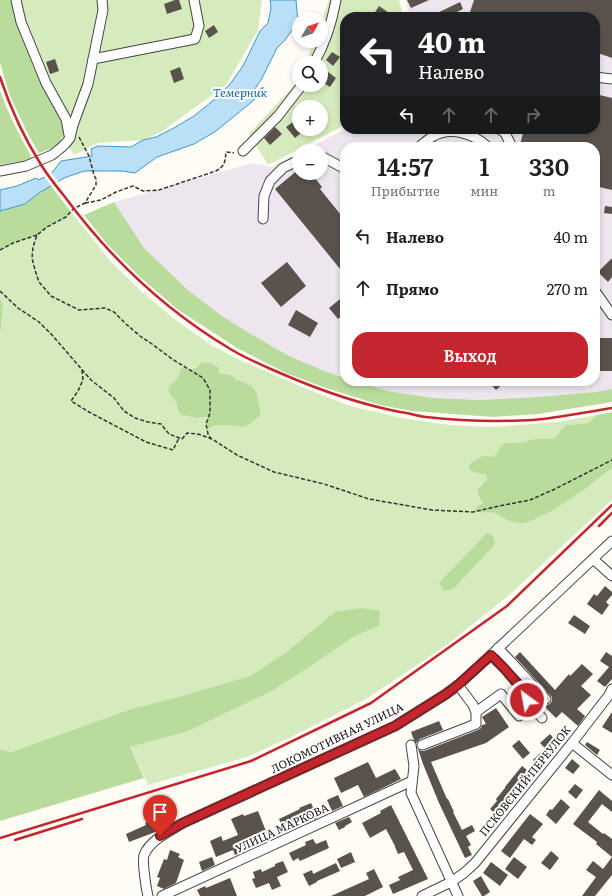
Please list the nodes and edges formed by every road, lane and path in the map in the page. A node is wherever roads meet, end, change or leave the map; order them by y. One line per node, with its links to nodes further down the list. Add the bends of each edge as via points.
1 (16, 0): 12 (street, via 21,22 46,83 66,119)
2 (102, 0): 6 (street, via 103,10)
3 (194, 0): 6 (street, via 199,26 195,39)
4 (336, 0): 5 (street)
5 (318, 56)
6 (93, 59): 12 (street, via 88,84)
7 (600, 78): 8 (street)
8 (612, 79)
9 (297, 92): 16 (street, via 278,116)
10 (438, 134): 14 (street)
11 (466, 134): 15 (street)
12 (70, 138): 20 (street, via 52,155 26,166)
13 (80, 138): 21 (path, via 96,179 96,185)
14 (426, 142)
15 (483, 142)
16 (243, 151): 21 (path, via 226,152 222,167 216,171 159,190 143,191 133,186 101,200)
17 (328, 160): 19 (street)
18 (292, 164): 22 (street, via 283,168 270,181 264,196)
19 (340, 166)
20 (0, 172)
21 (85, 203): 23 (path)
22 (263, 218)
23 (37, 235): 24 (path); 30 (path, via 32,258 39,282 51,296 79,310 105,308 114,312 140,336 203,378 210,390 210,413 206,424)
24 (0, 250)
25 (0, 291): 28 (path, via 18,308 39,322)
26 (600, 298): 27 (street)
27 (612, 315)
28 (82, 370): 29 (path, via 90,380 135,418 161,424 169,434); 29 (path, via 83,380 71,401 146,442 173,450)
29 (179, 438): 30 (path, via 182,439 187,433 198,434)
30 (212, 440): 31 (path, via 274,472 324,484 369,499 432,510 474,512 530,500)
31 (612, 460)
32 (612, 541): 33 (street, ЛОКОМОТИВНАЯ УЛИЦА)
33 (593, 559): 34 (street); 35 (street, ЛОКОМОТИВНАЯ УЛИЦА)
34 (612, 576)
35 (494, 652): 36 (street, ЛОКОМОТИВНАЯ УЛИЦА); 38 (street); 41 (street)
36 (458, 685): 39 (street); 48 (street, ЛОКОМОТИВНАЯ УЛИЦА, via 395,726 183,823 160,836 151,844 144,856)
37 (612, 689): 42 (street, ПСКОВСКИЙ ПЕРЕУЛОК)
38 (546, 699)
39 (476, 712): 40 (street, via 501,694); 44 (street, via 476,724)
40 (519, 716)
41 (542, 718)
42 (572, 743): 45 (street); 47 (street, ПСКОВСКИЙ ПЕРЕУЛОК, via 475,863)
43 (411, 745): 46 (street, via 414,766)
44 (422, 745)
45 (612, 775)
46 (412, 781): 47 (street, via 411,793); 49 (street, УЛИЦА МАРКОВА)
47 (451, 882): 50 (street, ПСКОВСКИЙ ПЕРЕУЛОК); 51 (street)
48 (148, 896)
49 (162, 896)
50 (422, 896)
51 (458, 896)

